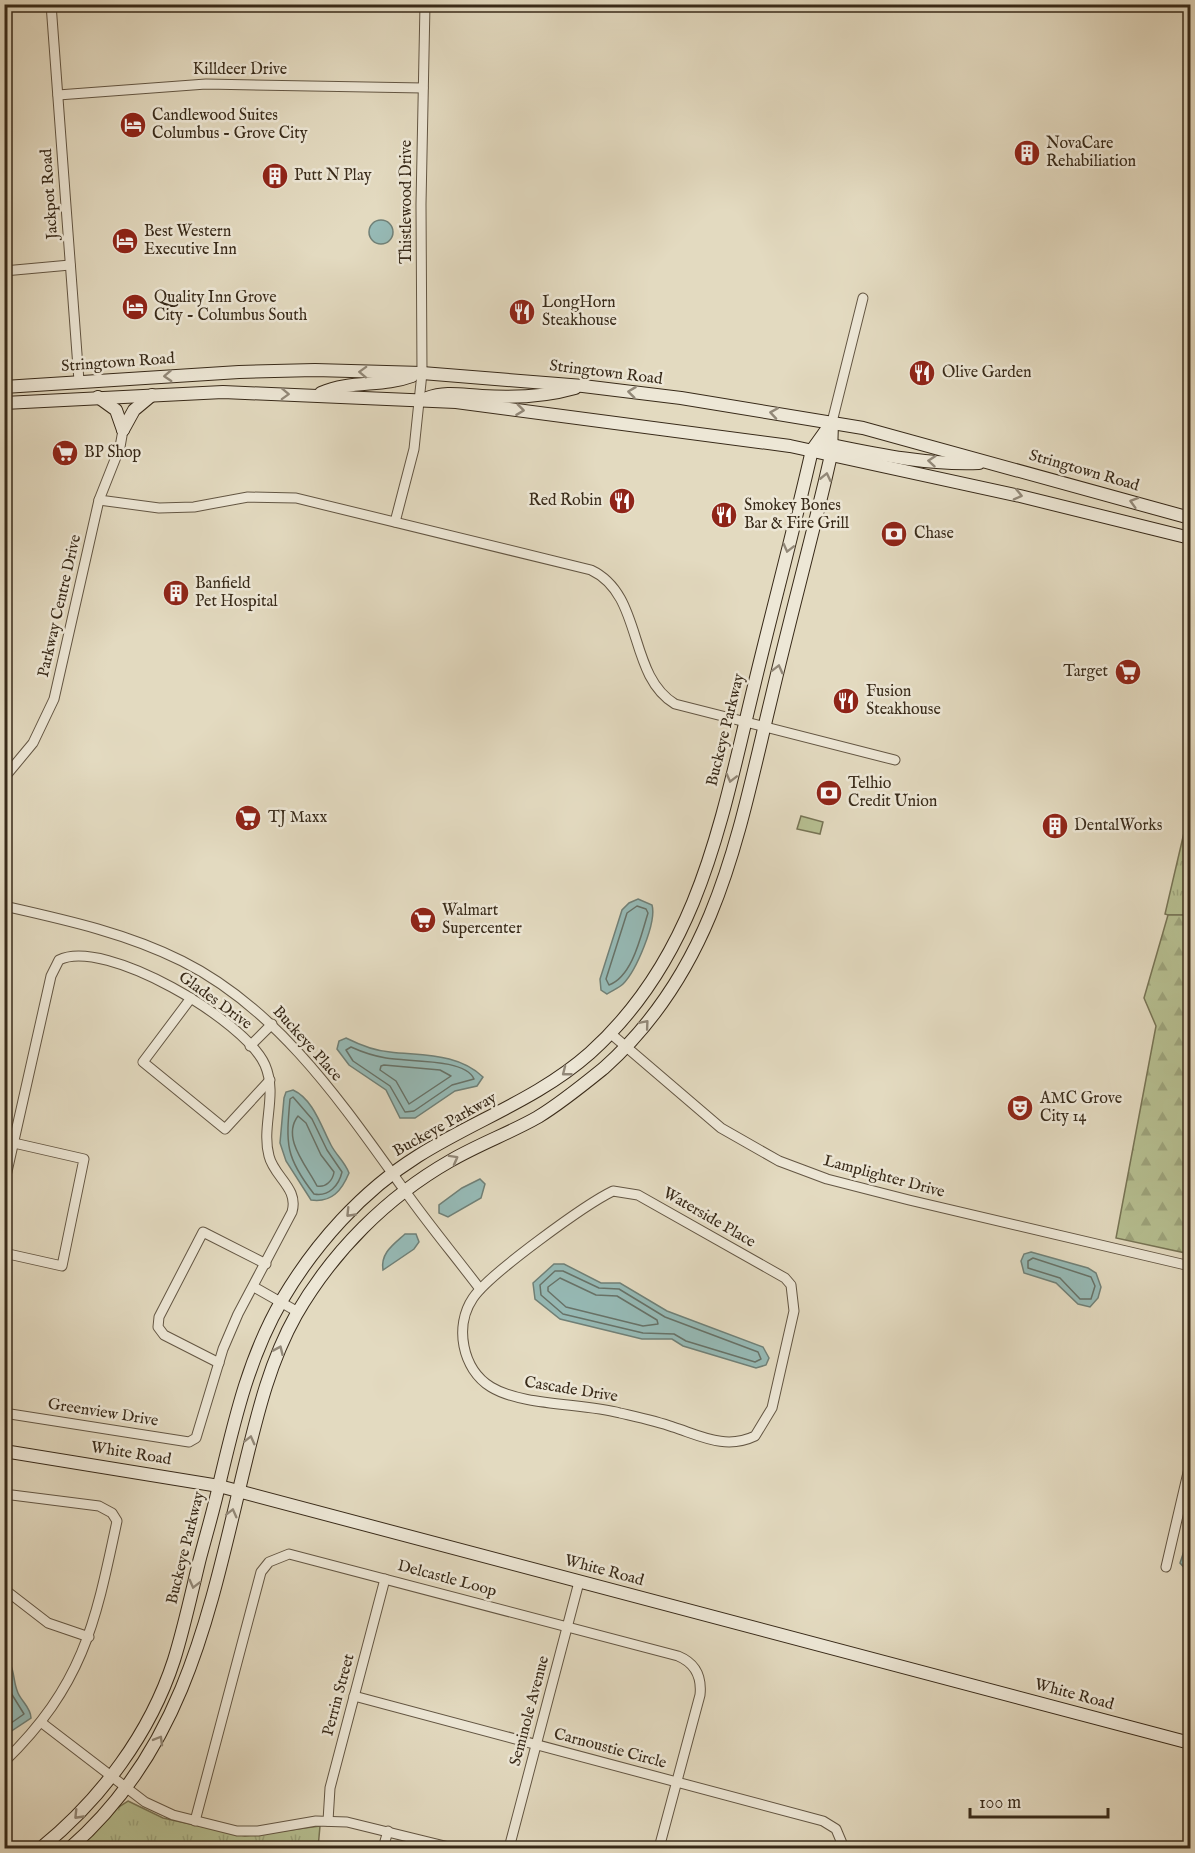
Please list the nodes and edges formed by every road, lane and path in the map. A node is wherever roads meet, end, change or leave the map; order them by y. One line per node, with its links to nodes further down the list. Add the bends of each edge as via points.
1 (51, 4): 4 (street, Jackpot Road)
2 (425, 4): 3 (street, Thistlewood Drive)
3 (423, 88): 4 (street, Killdeer Drive, via 206,84); 8 (street, Thistlewood Drive)
4 (58, 95): 5 (street, Jackpot Road)
5 (70, 265): 6 (street); 9 (street, Jackpot Road)
6 (4, 271)
7 (862, 298): 18 (street, Buckeye Parkway)
8 (422, 373): 9 (street, Stringtown Road, one-way to 9, via 250,372); 10 (street, Stringtown Road); 13 (street, via 392,384 366,382 334,387); 16 (street, Thistlewood Drive)
9 (79, 381): 11 (street, Stringtown Road); 14 (street, via 75,390)
10 (583, 386): 16 (street, via 559,392 495,396 444,392); 18 (street, Stringtown Road, one-way to 10)
11 (4, 387)
12 (154, 394): 13 (street, Stringtown Road, one-way to 13); 15 (street, Stringtown Road); 19 (street, via 134,410)
13 (318, 395): 16 (street, Stringtown Road)
14 (4, 396)
15 (98, 397): 17 (street, Stringtown Road); 19 (street, via 116,410)
16 (420, 400): 20 (street, Stringtown Road, one-way to 20, via 587,418); 25 (street, Thistlewood Drive, via 414,449)
17 (4, 403)
18 (832, 422): 20 (street, Buckeye Parkway); 21 (street, Buckeye Parkway); 22 (street, Stringtown Road)
19 (123, 430): 23 (street, Parkway Centre Drive)
20 (812, 450): 21 (street, Stringtown Road); 27 (street, Buckeye Parkway, one-way to 27)
21 (831, 450): 22 (street, one-way to 21, via 959,464); 26 (street, Stringtown Road, one-way to 26); 28 (street, Buckeye Parkway, one-way to 21)
22 (991, 462): 24 (street, Stringtown Road, one-way to 22)
23 (99, 500): 25 (street, via 165,508 248,497 296,498); 30 (street, Parkway Centre Drive, via 54,699 33,743)
24 (1191, 518)
25 (395, 522): 27 (street, via 601,574 619,596 653,683 662,695 675,704)
26 (1191, 538)
27 (746, 722): 28 (street); 34 (street, Buckeye Parkway, one-way to 34, via 692,911 660,970)
28 (765, 726): 29 (street); 36 (street, Buckeye Parkway, one-way to 28, via 671,990 710,922 732,855)
29 (895, 760)
30 (4, 778)
31 (4, 906): 33 (street, Buckeye Place, via 104,930 156,949 232,992)
32 (191, 998): 35 (street, Glades Drive, via 234,1029); 37 (street, via 143,1062 225,1129); 38 (street, Glades Drive, via 155,978 95,957 70,956 59,960 51,976)
33 (272, 1024): 35 (street, Glades Drive); 39 (street, Buckeye Place)
34 (610, 1033): 36 (street, Lamplighter Drive); 39 (street, Buckeye Parkway, one-way to 39, via 527,1099 445,1140)
35 (250, 1046): 37 (street, Glades Drive, via 261,1057)
36 (625, 1047): 41 (street, Buckeye Parkway, one-way to 36, via 455,1158 540,1116); 44 (street, Lamplighter Drive, via 721,1128 779,1161 827,1179 909,1200)
37 (270, 1080): 43 (street, Glades Drive, via 267,1148 273,1168 294,1201)
38 (14, 1143): 40 (street); 42 (street, via 84,1159 62,1266)
39 (393, 1173): 41 (street, Buckeye Place); 47 (street, Buckeye Parkway, one-way to 47, via 327,1236)
40 (4, 1185)
41 (405, 1191): 46 (street, Buckeye Place); 48 (street, Buckeye Parkway, via 343,1249)
42 (4, 1252)
43 (266, 1264): 45 (street); 49 (street, via 203,1232 159,1317 158,1327 164,1335)
44 (1191, 1266)
45 (254, 1287): 47 (street); 49 (street, via 238,1314)
46 (480, 1288): 51 (street, Cascade Drive, via 461,1329 476,1373 498,1391 606,1409 716,1442 735,1443); 51 (street, Waterside Place, via 599,1198 613,1191 638,1195 791,1285 794,1311 772,1408)
47 (281, 1302): 48 (street); 54 (street, Buckeye Parkway, via 250,1368)
48 (298, 1312): 55 (street, Buckeye Parkway, one-way to 48, via 264,1390)
49 (219, 1363): 50 (street, Greenview Drive, via 196,1438 189,1442)
50 (4, 1413)
51 (755, 1436)
52 (4, 1451): 54 (street, White Road)
53 (1191, 1464): 57 (street)
54 (219, 1486): 55 (street, White Road); 70 (street, Buckeye Parkway, one-way to 70, via 171,1670 149,1719)
55 (238, 1491): 61 (street, White Road); 72 (street, Buckeye Parkway, one-way to 55, via 158,1741 187,1681)
56 (4, 1494): 64 (street, via 99,1506 117,1521)
57 (1180, 1508): 58 (street); 59 (street)
58 (1191, 1510)
59 (1166, 1567)
60 (385, 1579): 63 (street, Delcastle Loop); 65 (street, Perrin Street); 73 (street, Delcastle Loop, via 296,1555 282,1555 265,1566)
61 (579, 1581): 63 (street, Seminole Avenue); 67 (street, White Road)
62 (4, 1589): 64 (street, via 48,1623)
63 (567, 1627): 68 (street, Seminole Avenue); 71 (street, Delcastle Loop, via 678,1656 694,1667 700,1678 700,1695)
64 (89, 1637): 66 (street, via 79,1664)
65 (354, 1696): 68 (street, Carnoustie Circle); 74 (street, Perrin Street, via 330,1788)
66 (42, 1723): 69 (street); 70 (street)
67 (1191, 1743)
68 (536, 1745): 71 (street, Carnoustie Circle); 80 (street, Seminole Avenue)
69 (6, 1757)
70 (111, 1777): 72 (street); 76 (street, Buckeye Parkway, one-way to 76, via 74,1820)
71 (676, 1782): 81 (street, Delcastle Loop); 82 (street, Carnoustie Circle, via 823,1821 836,1829)
72 (127, 1789): 73 (street, via 164,1812); 77 (street, Buckeye Parkway)
73 (195, 1821): 74 (street, via 247,1832)
74 (327, 1821): 75 (street)
75 (388, 1831): 78 (street); 79 (street)
76 (41, 1848)
77 (70, 1848)
78 (383, 1848)
79 (453, 1848)
80 (509, 1848)
81 (659, 1848)
82 (844, 1848)

